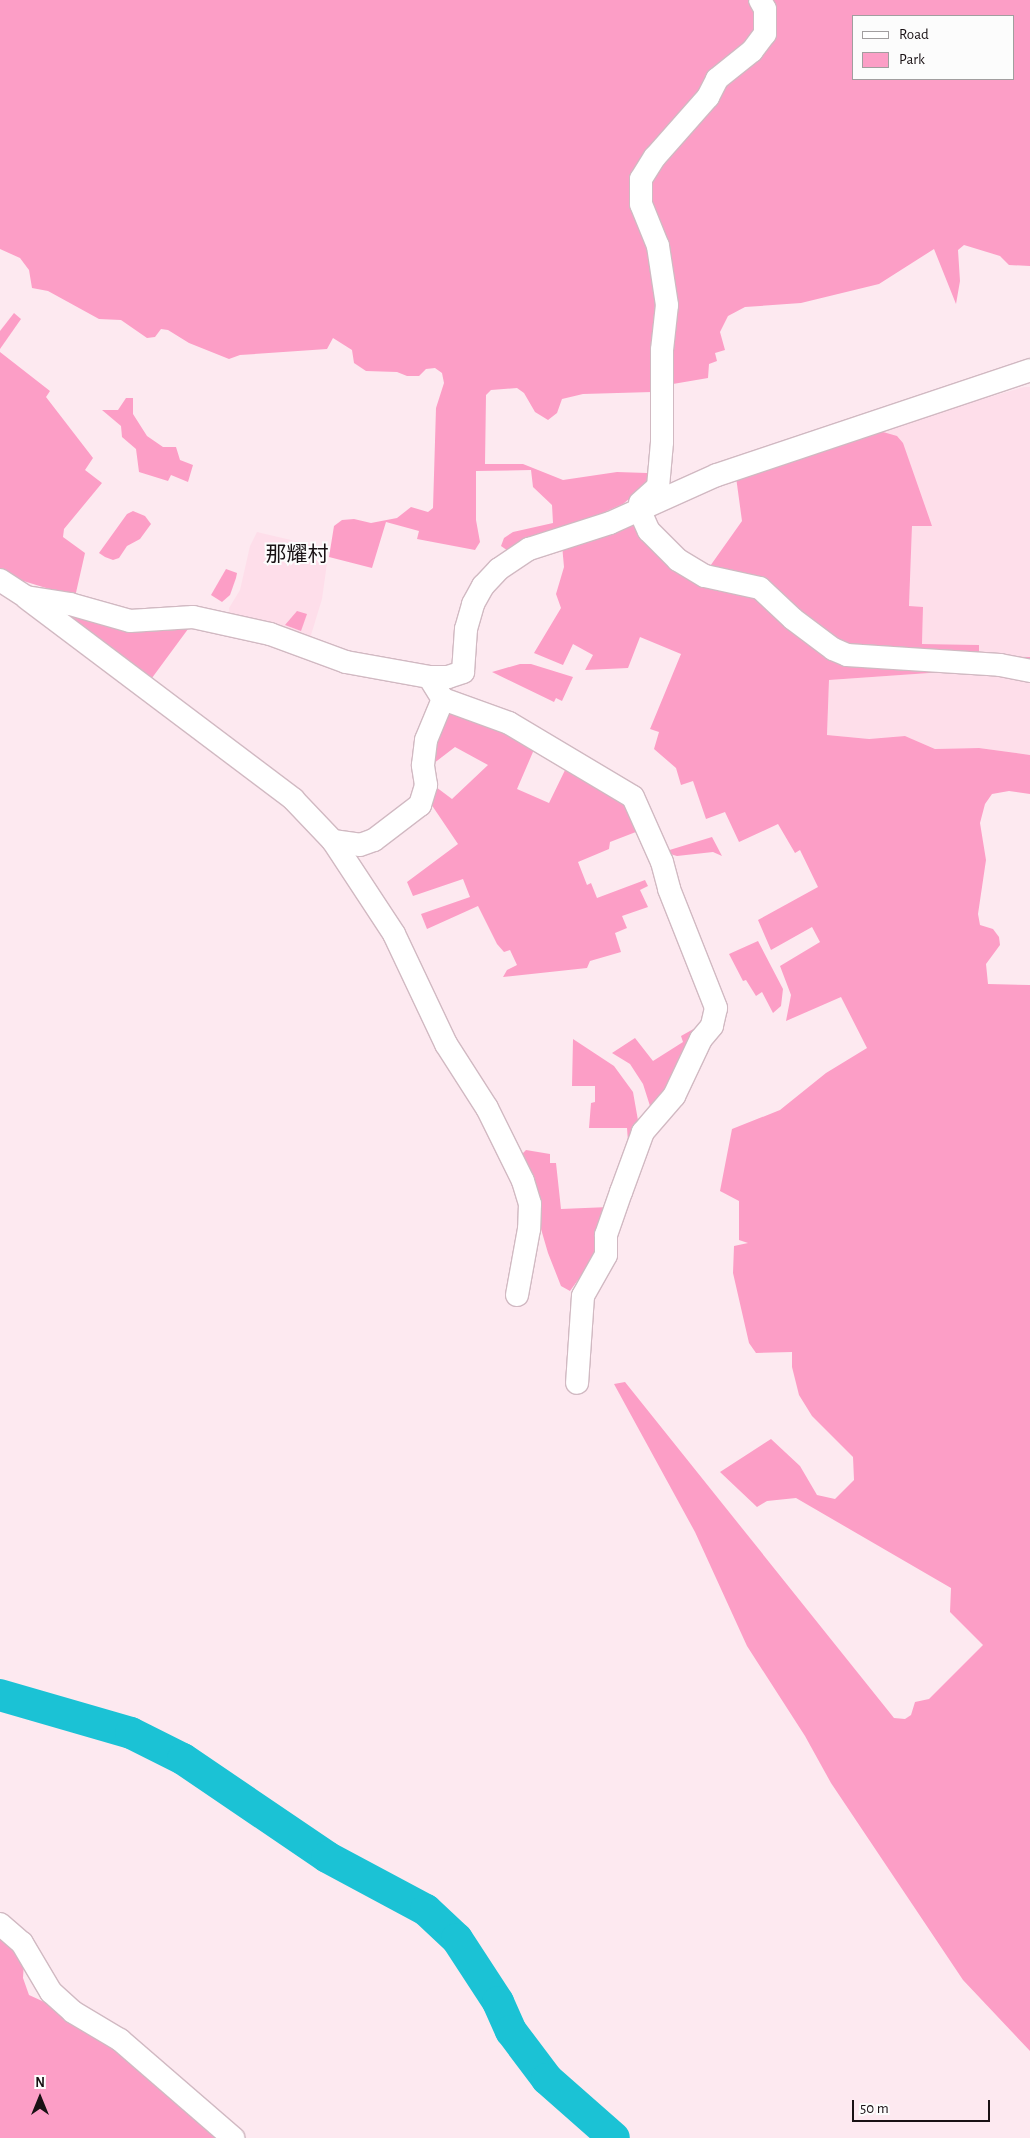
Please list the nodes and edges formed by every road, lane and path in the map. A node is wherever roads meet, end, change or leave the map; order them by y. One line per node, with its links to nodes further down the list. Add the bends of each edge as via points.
1 (760, 0): 4 (street, via 765,10 765,34 752,51 717,79 708,97 656,157 641,180 641,204 658,246 667,305 662,350 662,442 658,487 645,501 611,517 539,542)
2 (1030, 370): 3 (street, via 717,476)
3 (639, 509): 4 (street, via 610,523); 7 (street, via 649,531 678,560 705,576 760,588 793,619 833,649 847,655 986,664)
4 (529, 549): 8 (street, via 499,569 473,604 466,629 463,672 448,677)
5 (0, 580): 6 (street)
6 (26, 598): 8 (street, via 70,604 130,621 193,617 270,634 346,662); 10 (street, via 293,799)
7 (1030, 671)
8 (429, 677): 9 (street)
9 (443, 699): 10 (street, via 426,740 423,765 426,785 420,806 374,840 360,845); 12 (street, via 509,723 633,797 662,862 716,1008 712,1026 701,1039 674,1096 666,1108 648,1122 621,1192 606,1235 606,1255 583,1296)
10 (333, 841): 11 (street, via 394,934 446,1044 487,1108 523,1181 530,1204 529,1229)
11 (517, 1295)
12 (577, 1382)
13 (0, 1924): 14 (street, via 22,1943 51,1992 65,2006 120,2040)
14 (233, 2138)

